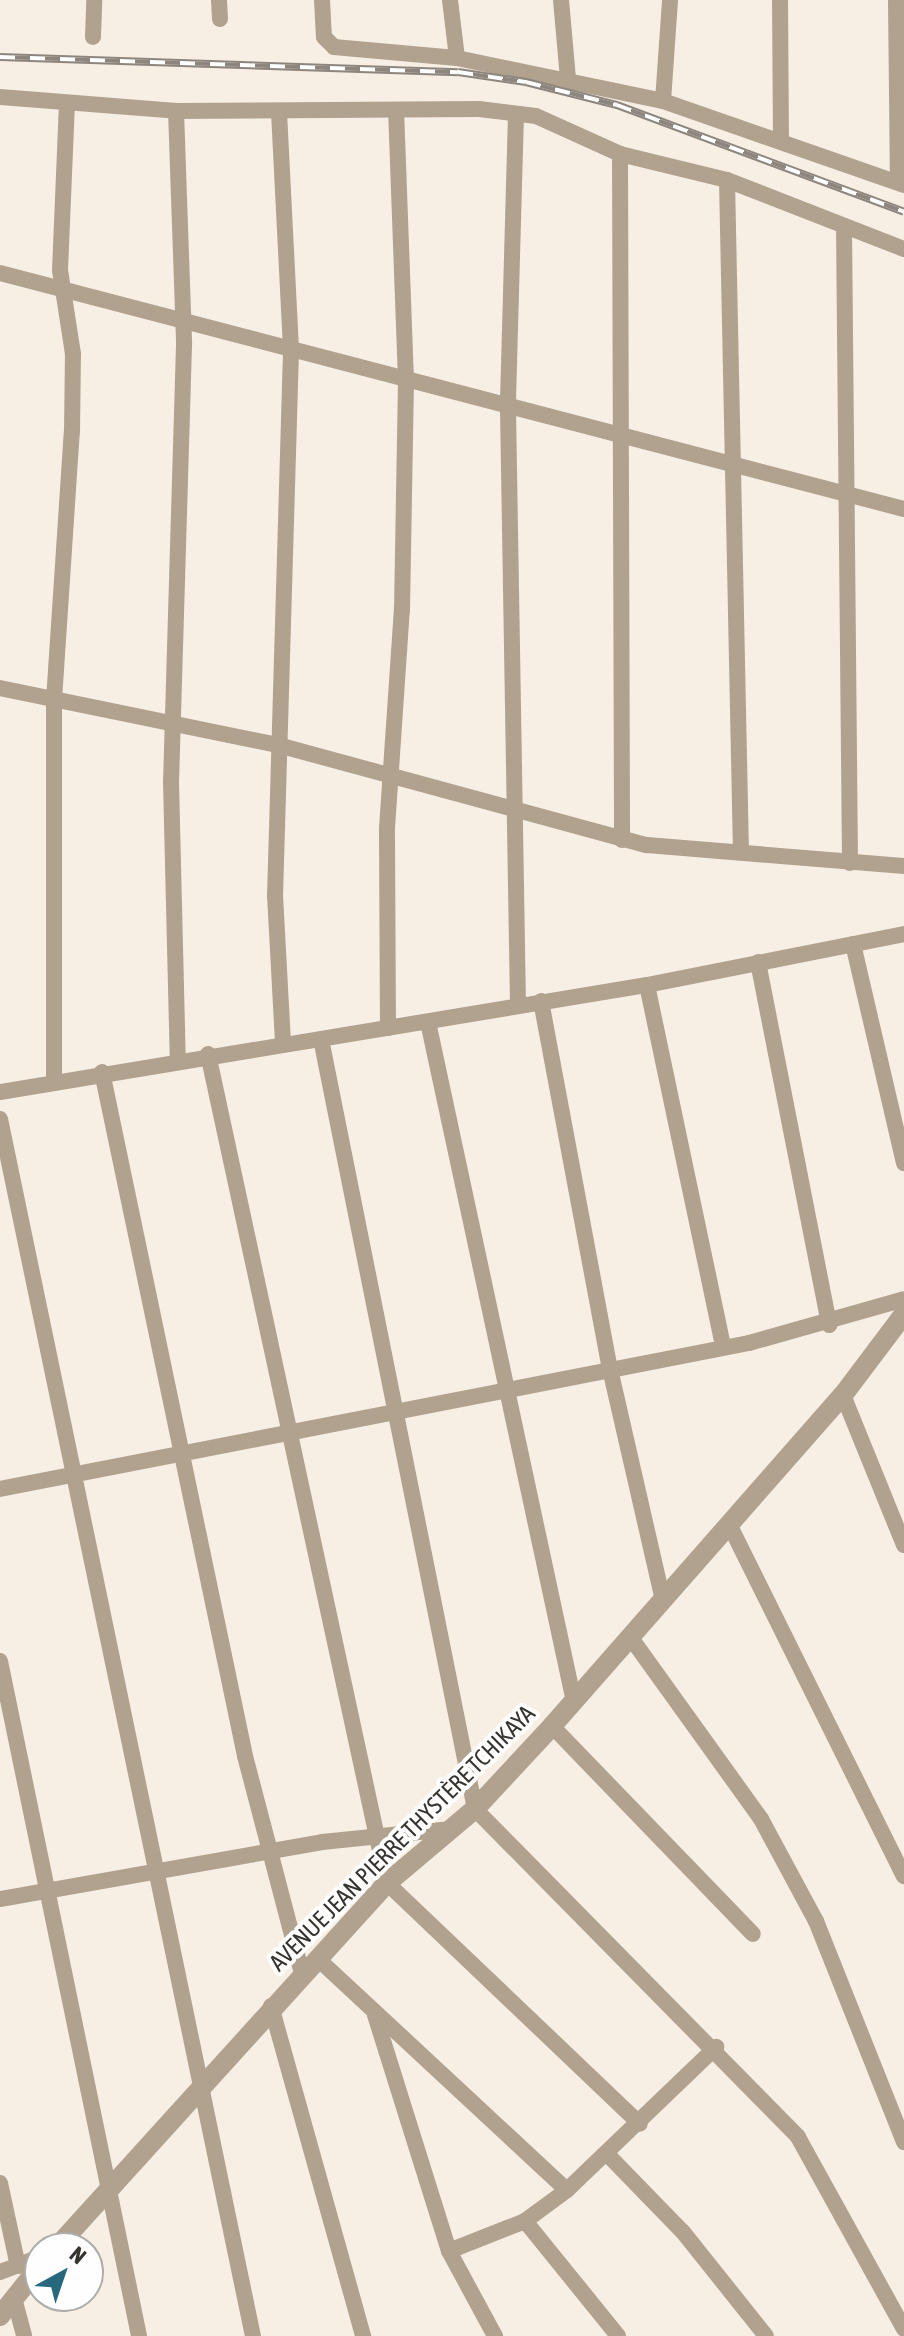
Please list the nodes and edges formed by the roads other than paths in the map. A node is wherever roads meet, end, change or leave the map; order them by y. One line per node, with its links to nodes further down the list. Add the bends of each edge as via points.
1 (94, 0): 10 (street)
2 (219, 0): 9 (street)
3 (322, 0): 11 (street, via 324,37 334,47)
4 (450, 0): 11 (street)
5 (561, 0): 12 (street)
6 (670, 0): 14 (street)
7 (780, 0): 20 (street)
8 (896, 0): 23 (street)
9 (220, 19)
10 (93, 37)
11 (457, 58): 12 (street)
12 (568, 78): 14 (street)
13 (0, 97): 15 (street)
14 (663, 101): 20 (street)
15 (67, 105): 16 (street); 27 (street)
16 (176, 111): 17 (street); 28 (street)
17 (279, 112): 18 (street); 29 (street)
18 (396, 112): 19 (street); 30 (street)
19 (516, 114): 21 (street, via 549,119); 31 (street)
20 (781, 138): 23 (street)
21 (620, 154): 22 (street); 32 (street)
22 (727, 180): 24 (street); 33 (street)
23 (901, 183)
24 (844, 226): 25 (street); 34 (street)
25 (904, 249)
26 (0, 273): 27 (street)
27 (62, 293): 28 (street); 37 (street, via 73,354 72,432)
28 (183, 323): 29 (street); 38 (street)
29 (291, 351): 30 (street); 39 (street)
30 (406, 381): 31 (street); 40 (street, via 402,625)
31 (508, 409): 32 (street); 41 (street)
32 (618, 435): 33 (street); 42 (street)
33 (732, 462): 34 (street); 43 (street)
34 (843, 492): 35 (street); 44 (street)
35 (904, 509)
36 (0, 688): 37 (street)
37 (54, 700): 38 (street); 59 (street)
38 (174, 723): 39 (street); 57 (street)
39 (278, 745): 40 (street); 55 (street)
40 (389, 774): 41 (street); 53 (street)
41 (514, 809): 42 (street); 51 (street)
42 (622, 840): 43 (street)
43 (741, 852): 44 (street)
44 (850, 863): 45 (street)
45 (904, 866)
46 (904, 934): 47 (street)
47 (853, 944): 48 (street); 62 (street)
48 (758, 962): 49 (street); 65 (street)
49 (647, 985): 50 (street); 66 (street)
50 (541, 1001): 51 (street); 67 (street)
51 (518, 1006): 52 (street)
52 (428, 1022): 53 (street); 68 (street)
53 (388, 1028): 54 (street)
54 (321, 1039): 55 (street); 70 (street)
55 (283, 1045): 56 (street)
56 (208, 1054): 57 (street); 71 (street)
57 (178, 1059): 58 (street)
58 (102, 1072): 59 (street); 72 (street)
59 (54, 1081): 60 (street)
60 (0, 1092)
61 (0, 1119): 73 (street)
62 (904, 1163)
63 (904, 1299): 65 (street)
64 (904, 1314): 69 (street, AVENUE JEAN PIERRE THYSTÈRE TCHIKAYA)
65 (829, 1325): 66 (street)
66 (723, 1347): 67 (street)
67 (610, 1369): 68 (street); 77 (street)
68 (507, 1392): 70 (street); 80 (street)
69 (843, 1395): 75 (street, AVENUE JEAN PIERRE THYSTÈRE TCHIKAYA); 76 (street)
70 (399, 1409): 71 (street); 82 (street)
71 (290, 1433): 72 (street); 84 (street)
72 (182, 1454): 73 (street); 85 (street)
73 (73, 1476): 74 (street); 86 (street)
74 (0, 1489)
75 (730, 1526): 77 (street, AVENUE JEAN PIERRE THYSTÈRE TCHIKAYA); 87 (street)
76 (904, 1545)
77 (663, 1600): 78 (street, AVENUE JEAN PIERRE THYSTÈRE TCHIKAYA)
78 (631, 1638): 80 (street, AVENUE JEAN PIERRE THYSTÈRE TCHIKAYA); 99 (street, via 761,1819 816,1921)
79 (0, 1661): 89 (street)
80 (574, 1702): 81 (street, AVENUE JEAN PIERRE THYSTÈRE TCHIKAYA)
81 (552, 1726): 82 (street, AVENUE JEAN PIERRE THYSTÈRE TCHIKAYA); 91 (street)
82 (475, 1809): 83 (street, AVENUE JEAN PIERRE THYSTÈRE TCHIKAYA); 96 (street)
83 (451, 1829): 84 (street); 88 (street, AVENUE JEAN PIERRE THYSTÈRE TCHIKAYA)
84 (373, 1836): 85 (street); 88 (street)
85 (269, 1851): 86 (street); 93 (street)
86 (154, 1874): 89 (street); 97 (street)
87 (904, 1876)
88 (387, 1883): 92 (street, AVENUE JEAN PIERRE THYSTÈRE TCHIKAYA); 98 (street)
89 (46, 1892): 90 (street); 103 (street)
90 (0, 1899)
91 (753, 1934)
92 (317, 1958): 93 (street, AVENUE JEAN PIERRE THYSTÈRE TCHIKAYA); 95 (street)
93 (302, 1974): 94 (street, AVENUE JEAN PIERRE THYSTÈRE TCHIKAYA)
94 (271, 2006): 97 (street, AVENUE JEAN PIERRE THYSTÈRE TCHIKAYA); 117 (street)
95 (375, 2015): 102 (street); 106 (street)
96 (716, 2047): 98 (street); 113 (street, via 812,2156 853,2248)
97 (198, 2087): 103 (street, AVENUE JEAN PIERRE THYSTÈRE TCHIKAYA); 116 (street)
98 (640, 2124): 100 (street)
99 (904, 2142)
100 (608, 2155): 102 (street); 120 (street, via 683,2232)
101 (0, 2183): 108 (street)
102 (567, 2190): 104 (street)
103 (109, 2191): 105 (street, AVENUE JEAN PIERRE THYSTÈRE TCHIKAYA); 115 (street)
104 (525, 2221): 106 (street); 119 (street)
105 (71, 2232)
106 (449, 2251): 118 (street)
107 (24, 2264): 108 (street)
108 (18, 2266): 109 (street)
109 (0, 2272)
110 (24, 2286): 111 (street)
111 (14, 2298): 112 (street); 114 (street)
112 (0, 2316)
113 (904, 2329)
114 (24, 2336)
115 (139, 2336)
116 (253, 2336)
117 (363, 2336)
118 (495, 2336)
119 (618, 2336)
120 (766, 2336)

